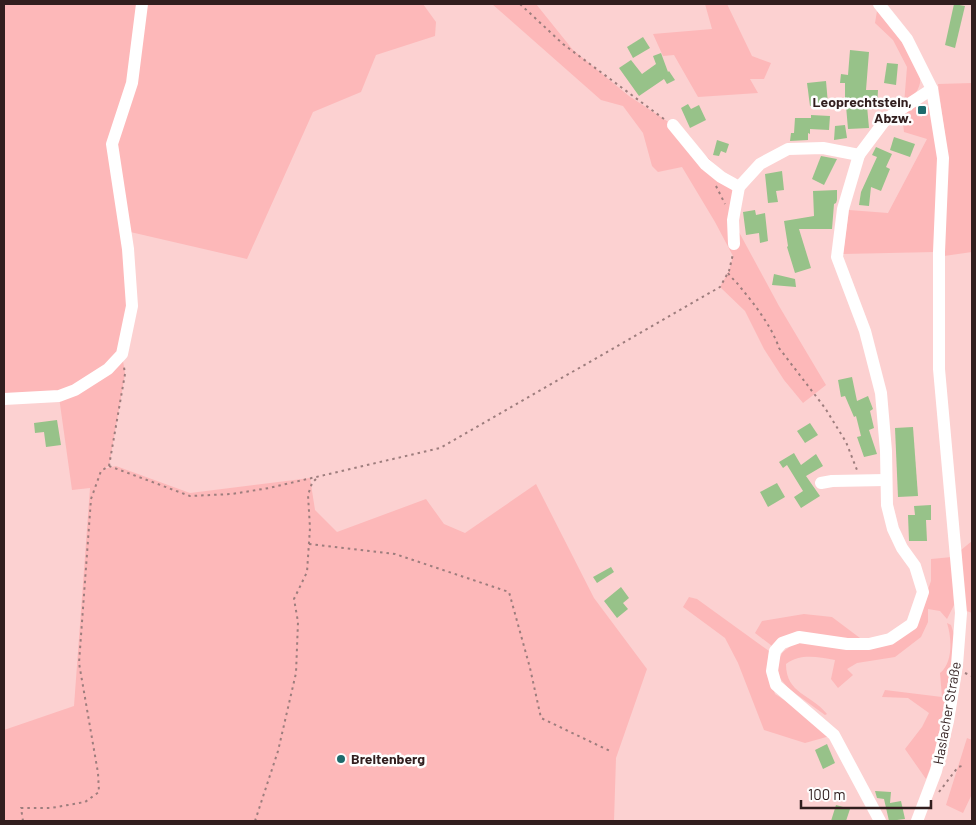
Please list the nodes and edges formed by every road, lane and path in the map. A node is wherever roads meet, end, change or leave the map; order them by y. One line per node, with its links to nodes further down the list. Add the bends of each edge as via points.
1 (142, 4): 12 (street, via 132,83 112,144 128,249 132,306)
2 (520, 4): 5 (path, via 562,44)
3 (879, 4): 4 (street, Haslacher Straße, via 907,39)
4 (932, 89): 6 (street, via 886,119); 20 (street, Haslacher Straße, via 943,158 939,368)
5 (673, 125): 8 (street, via 705,164)
6 (859, 155): 8 (street, via 823,148 788,149 760,164); 17 (street, via 843,209 837,257 865,331 881,393)
7 (712, 179): 9 (path)
8 (739, 187): 9 (street)
9 (733, 220): 10 (street)
10 (734, 244): 11 (path)
11 (728, 273): 15 (path, via 720,287 440,448); 16 (path, via 825,408 846,442)
12 (122, 354): 13 (street, via 108,369 75,390 59,396); 14 (path, via 126,374)
13 (4, 399)
14 (109, 466): 15 (path, via 190,496 232,494); 24 (path, via 101,471 91,499 80,663 99,792 86,802 51,808 21,808)
15 (320, 476): 19 (path, via 312,483 308,495)
16 (861, 480): 17 (street); 18 (street)
17 (886, 480): 26 (street, via 887,505 893,529 915,566 923,592 912,624 890,639 869,644 799,637 782,643 774,651 772,670 776,685 834,735)
18 (821, 483)
19 (309, 544): 21 (path, via 395,554 509,592 541,718); 25 (path, via 307,572 294,599 298,622 296,673 278,751)
20 (966, 616): 27 (street, Haslacher Straße, via 948,722 936,772)
21 (610, 751)
22 (962, 766): 23 (path)
23 (937, 795)
24 (23, 821)
25 (255, 821)
26 (880, 821)
27 (917, 821)

